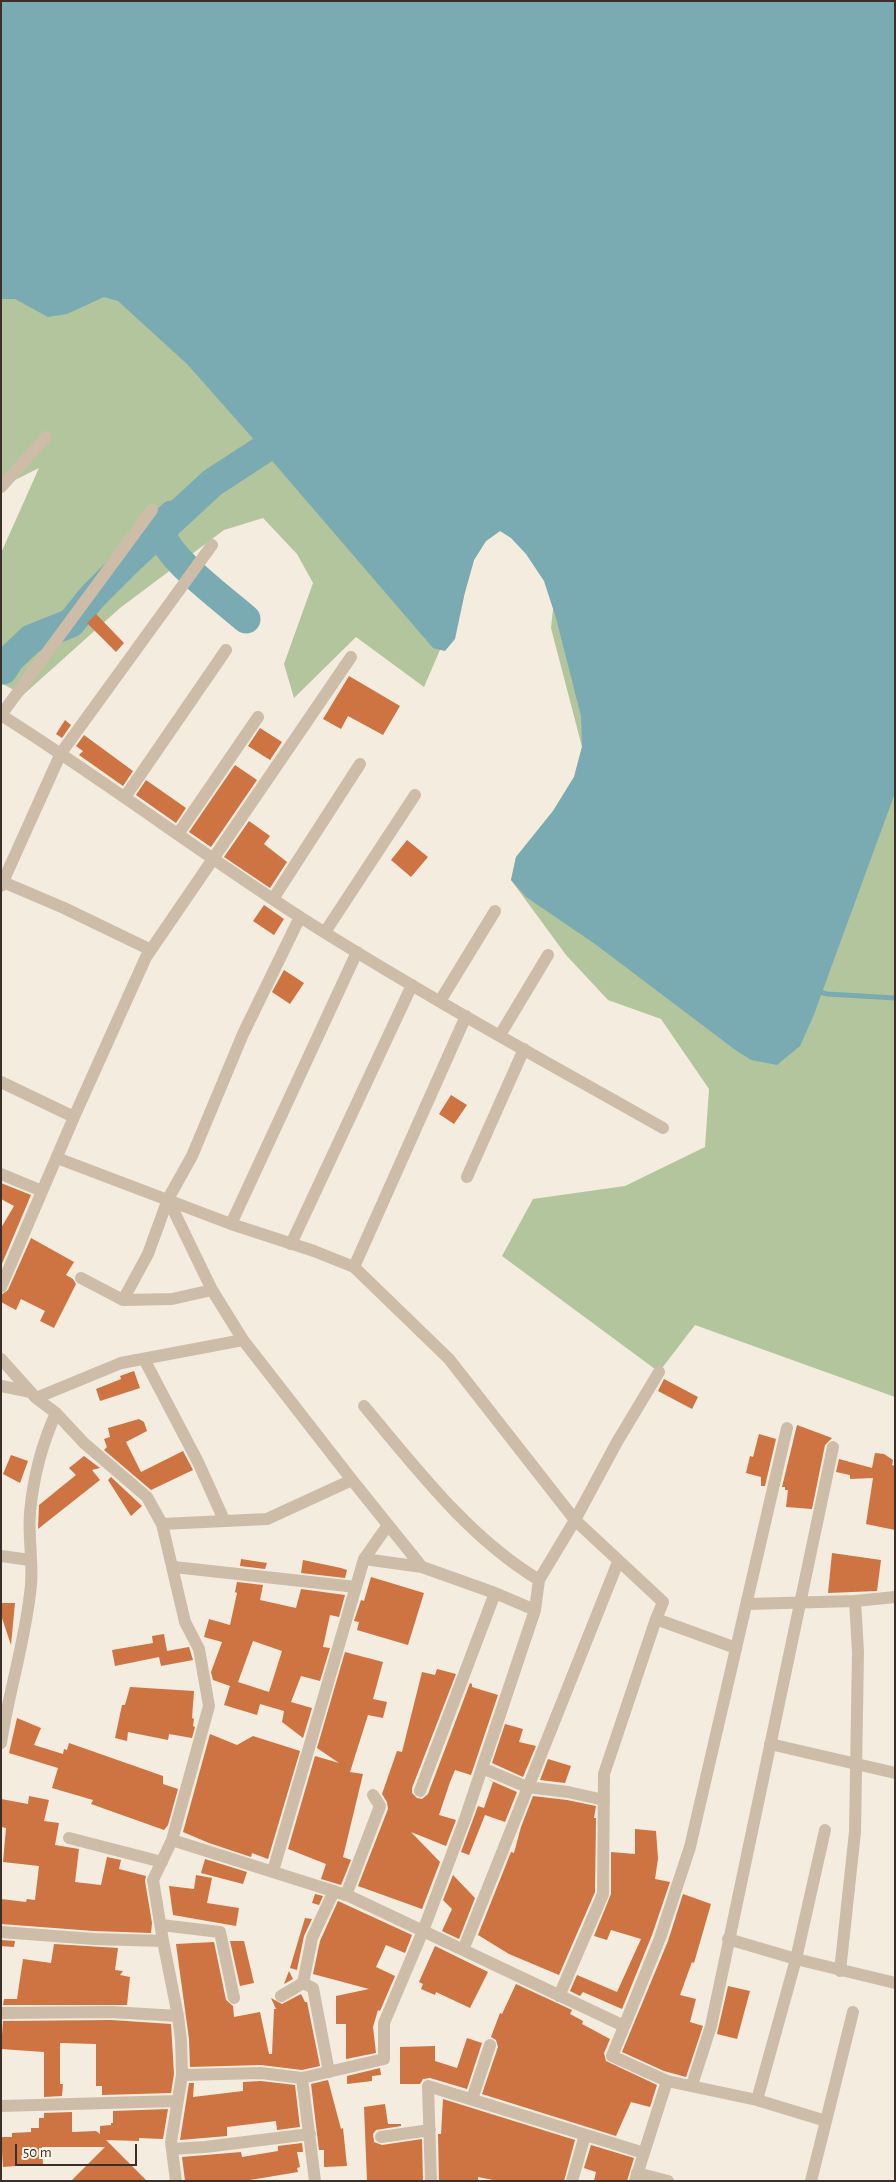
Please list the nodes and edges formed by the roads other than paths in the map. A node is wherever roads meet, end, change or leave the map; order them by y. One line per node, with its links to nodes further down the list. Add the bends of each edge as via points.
1 (46, 437): 2 (street)
2 (1, 487)
3 (152, 510): 7 (street)
4 (212, 545): 9 (street)
5 (226, 650): 12 (street)
6 (351, 657): 14 (street)
7 (1, 715): 9 (street)
8 (258, 717): 13 (street)
9 (61, 753): 12 (street); 15 (street)
10 (360, 764): 16 (street)
11 (415, 796): 19 (street)
12 (125, 797): 13 (street)
13 (178, 834): 14 (street)
14 (214, 858): 16 (street); 20 (street)
15 (2, 884): 20 (street, via 64,908)
16 (273, 899): 18 (street)
17 (495, 911): 24 (street)
18 (300, 917): 19 (street); 35 (street, via 243,1034 192,1156)
19 (325, 932): 21 (street)
20 (151, 950): 29 (street)
21 (357, 952): 23 (street); 36 (street)
22 (548, 955): 26 (street)
23 (412, 985): 24 (street); 37 (street)
24 (440, 1001): 25 (street)
25 (466, 1016): 26 (street); 38 (street)
26 (500, 1035): 27 (street)
27 (524, 1048): 30 (street); 33 (street)
28 (1, 1082): 29 (street)
29 (74, 1117): 31 (street)
30 (662, 1128)
31 (57, 1158): 34 (street); 35 (street)
32 (1, 1174): 34 (street)
33 (467, 1177)
34 (42, 1191): 40 (street)
35 (168, 1199): 36 (street); 41 (street); 42 (street, via 148,1254)
36 (232, 1224): 37 (street)
37 (291, 1244): 38 (street)
38 (354, 1267): 55 (street, via 449,1359)
39 (81, 1278): 42 (street)
40 (1, 1287)
41 (212, 1290): 42 (street, via 172,1299); 43 (street)
42 (123, 1300)
43 (243, 1340): 45 (street); 53 (street)
44 (1, 1358): 48 (street)
45 (144, 1359): 48 (street, via 121,1363); 54 (street, via 198,1462)
46 (659, 1372): 55 (street)
47 (1, 1386): 48 (street)
48 (33, 1395): 50 (street)
49 (364, 1406): 64 (street, via 442,1498 479,1535 515,1566)
50 (56, 1413): 56 (street, via 84,1443 146,1497); 60 (street, via 39,1459 30,1513)
51 (788, 1428): 70 (street)
52 (833, 1447): 69 (street)
53 (352, 1480): 54 (street, via 267,1519); 57 (street)
54 (224, 1520): 56 (street)
55 (575, 1520): 61 (street); 64 (street)
56 (162, 1524): 62 (street)
57 (388, 1525): 59 (street); 63 (street)
58 (1, 1556): 60 (street)
59 (364, 1559): 63 (street); 65 (street)
60 (30, 1560): 74 (street, via 31,1584 23,1640)
61 (618, 1562): 72 (street, via 663,1602); 80 (street)
62 (174, 1567): 65 (street); 86 (street, via 185,1622 199,1649 209,1706)
63 (422, 1567): 66 (street)
64 (539, 1580): 71 (street)
65 (356, 1587): 88 (street)
66 (495, 1593): 71 (street); 81 (street)
67 (895, 1597): 68 (street)
68 (855, 1601): 69 (street); 77 (street)
69 (800, 1603): 70 (street); 76 (street)
70 (746, 1604): 73 (street)
71 (535, 1610): 78 (street)
72 (656, 1619): 73 (street); 83 (street, via 604,1774)
73 (736, 1648): 106 (street, via 690,1847 660,1938)
74 (4, 1707): 75 (street)
75 (1, 1743)
76 (770, 1744): 77 (street); 93 (street)
77 (857, 1764): 79 (street); 97 (street, via 855,1832)
78 (482, 1768): 80 (street); 91 (street)
79 (895, 1773)
80 (527, 1787): 83 (street); 95 (street)
81 (420, 1791)
82 (373, 1795): 89 (street, via 380,1806)
83 (604, 1800): 101 (street, via 603,1894)
84 (825, 1830): 96 (street)
85 (69, 1838): 87 (street)
86 (172, 1840): 87 (street); 88 (street)
87 (162, 1862): 90 (street, via 153,1880)
88 (273, 1872): 89 (street)
89 (340, 1893): 91 (street); 98 (street, via 312,1938)
90 (160, 1925): 94 (street); 102 (street, via 220,1932)
91 (423, 1931): 95 (street); 108 (street, via 384,2023 384,2059)
92 (1, 1932): 94 (street)
93 (728, 1939): 96 (street); 112 (street, via 711,2026)
94 (163, 1941): 105 (street)
95 (463, 1950): 101 (street)
96 (796, 1959): 97 (street); 114 (street)
97 (840, 1970): 99 (street)
98 (303, 1983): 100 (street); 108 (street, via 313,1988)
99 (895, 1984)
100 (281, 1996)
101 (559, 1996): 106 (street)
102 (234, 1998)
103 (854, 2012): 117 (street)
104 (1, 2013): 105 (street, via 111,2012)
105 (178, 2016): 109 (street)
106 (624, 2026): 111 (street, via 612,2056)
107 (490, 2045): 113 (street)
108 (329, 2072): 110 (street)
109 (182, 2075): 110 (street, via 261,2072); 115 (street)
110 (302, 2078): 119 (street)
111 (667, 2081): 112 (street); 123 (street)
112 (692, 2085): 114 (street)
113 (472, 2099): 118 (street, via 428,2086); 120 (street)
114 (757, 2100): 117 (street)
115 (177, 2102): 116 (street); 122 (street)
116 (1, 2106)
117 (826, 2121): 130 (street)
118 (430, 2130): 121 (street); 127 (street)
119 (310, 2134): 122 (street); 126 (street)
120 (585, 2135): 123 (street); 128 (street)
121 (381, 2137)
122 (172, 2149): 125 (street)
123 (644, 2153): 124 (street)
124 (636, 2177): 129 (street)
125 (176, 2181)
126 (314, 2181)
127 (431, 2181)
128 (572, 2181)
129 (668, 2181)
130 (811, 2181)

